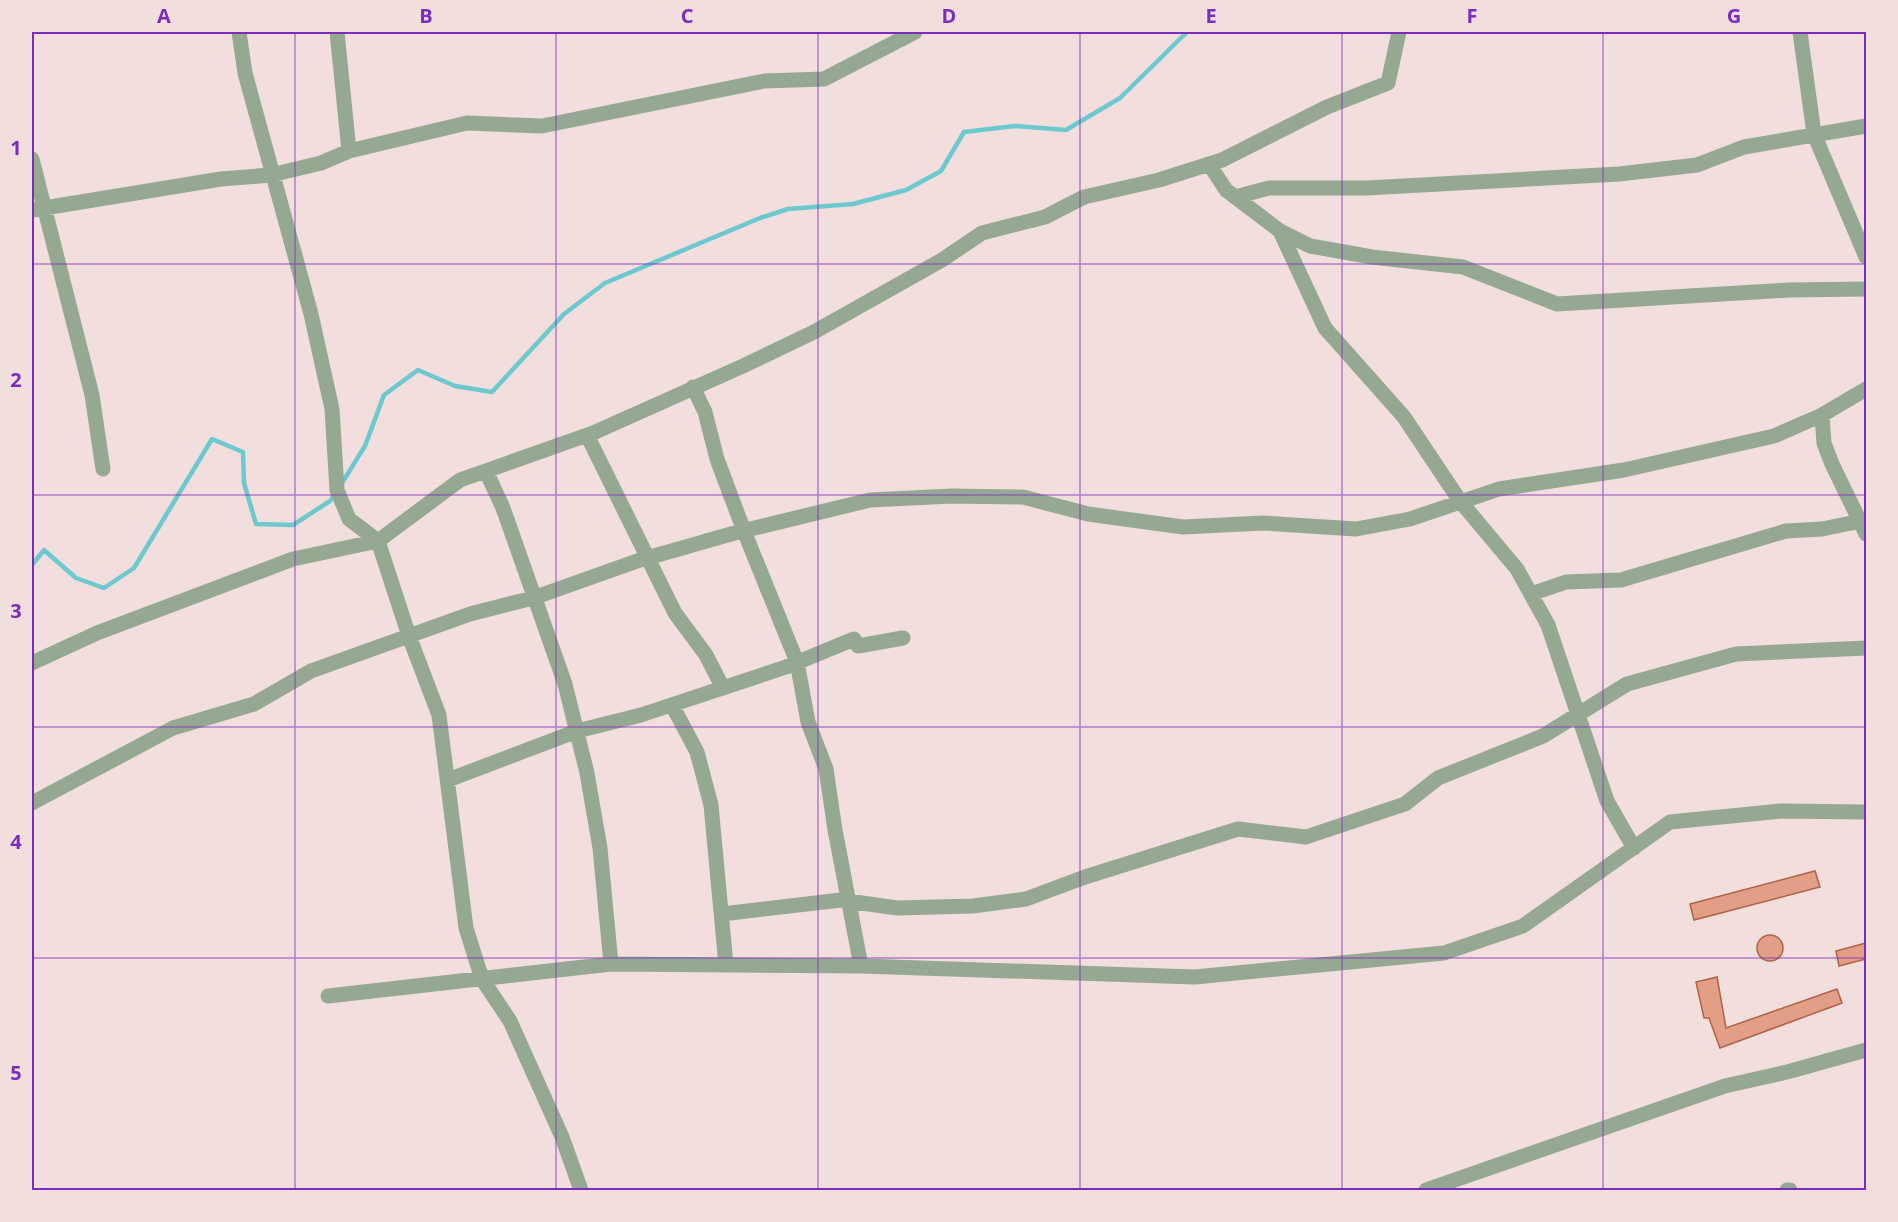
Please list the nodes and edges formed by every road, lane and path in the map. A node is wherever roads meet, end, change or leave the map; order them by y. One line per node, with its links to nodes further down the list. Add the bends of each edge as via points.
1 (239, 32): 11 (street, via 245,73)
2 (337, 32): 8 (street)
3 (915, 32): 8 (street, via 824,79 764,81 542,126 467,123)
4 (1399, 32): 10 (street, via 1388,83 1327,107)
5 (1800, 32): 7 (street)
6 (1866, 126): 7 (street)
7 (1814, 134): 12 (street, via 1744,147 1697,165 1630,173 1367,188 1269,188); 15 (street)
8 (349, 151): 11 (street, via 321,163)
9 (32, 159): 13 (street)
10 (1209, 164): 12 (street); 17 (street, via 1084,197 1046,217 982,233 814,332)
11 (271, 175): 13 (street, via 221,179); 26 (street, via 311,314 332,409 337,490 349,519)
12 (1235, 197): 14 (street)
13 (38, 209): 21 (street, via 92,395)
14 (1280, 231): 16 (street, via 1310,246 1463,267 1557,304); 23 (street, via 1325,328 1404,417)
15 (1866, 257)
16 (1866, 289)
17 (693, 387): 20 (street); 25 (street)
18 (1866, 390): 19 (street)
19 (1822, 414): 23 (street, via 1774,436 1716,451 1499,489); 24 (street, via 1824,443 1832,464)
20 (587, 435): 22 (street); 27 (street)
21 (103, 470)
22 (486, 471): 26 (street, via 460,480); 29 (street, via 503,508)
23 (1460, 501): 25 (street, via 1410,519 1356,529 1263,523 1182,527 1088,514 1023,497 952,496 870,500); 28 (street, via 1517,569)
24 (1865, 526): 28 (street, via 1786,531 1621,580 1566,582)
25 (744, 531): 27 (street); 33 (street)
26 (378, 541): 30 (street); 34 (street, via 293,559 97,633)
27 (648, 558): 29 (street); 35 (street, via 675,613 706,655)
28 (1531, 594): 37 (street, via 1548,625)
29 (533, 598): 30 (street, via 470,614); 38 (street, via 565,684)
30 (409, 636): 39 (street, via 440,715); 40 (street, via 311,671 254,704 174,728)
31 (903, 638): 33 (street, via 858,646 854,639)
32 (1866, 648): 37 (street, via 1736,654 1628,684)
33 (797, 662): 35 (street); 43 (street, via 808,722 826,769)
34 (32, 663)
35 (723, 688): 36 (street)
36 (672, 705): 38 (street); 44 (street, via 698,752 711,805)
37 (1580, 714): 42 (street, via 1607,801); 43 (street, via 1543,735 1438,778 1405,804 1306,837 1238,829 1085,876 1026,900 897,908)
38 (577, 731): 39 (street); 45 (street, via 600,848)
39 (448, 780): 48 (street, via 466,928)
40 (32, 803)
41 (1866, 812): 42 (street, via 1781,811 1670,822)
42 (1634, 848): 47 (street, via 1523,926 1444,953 1195,977)
43 (848, 901): 44 (street); 47 (street)
44 (722, 914): 46 (street)
45 (611, 964): 46 (street); 48 (street)
46 (726, 965): 47 (street)
47 (861, 966)
48 (482, 979): 49 (street); 51 (street, via 510,1021 562,1137)
49 (328, 996)
50 (1866, 1050): 52 (street, via 1725,1086)
51 (581, 1191)
52 (1426, 1191)

